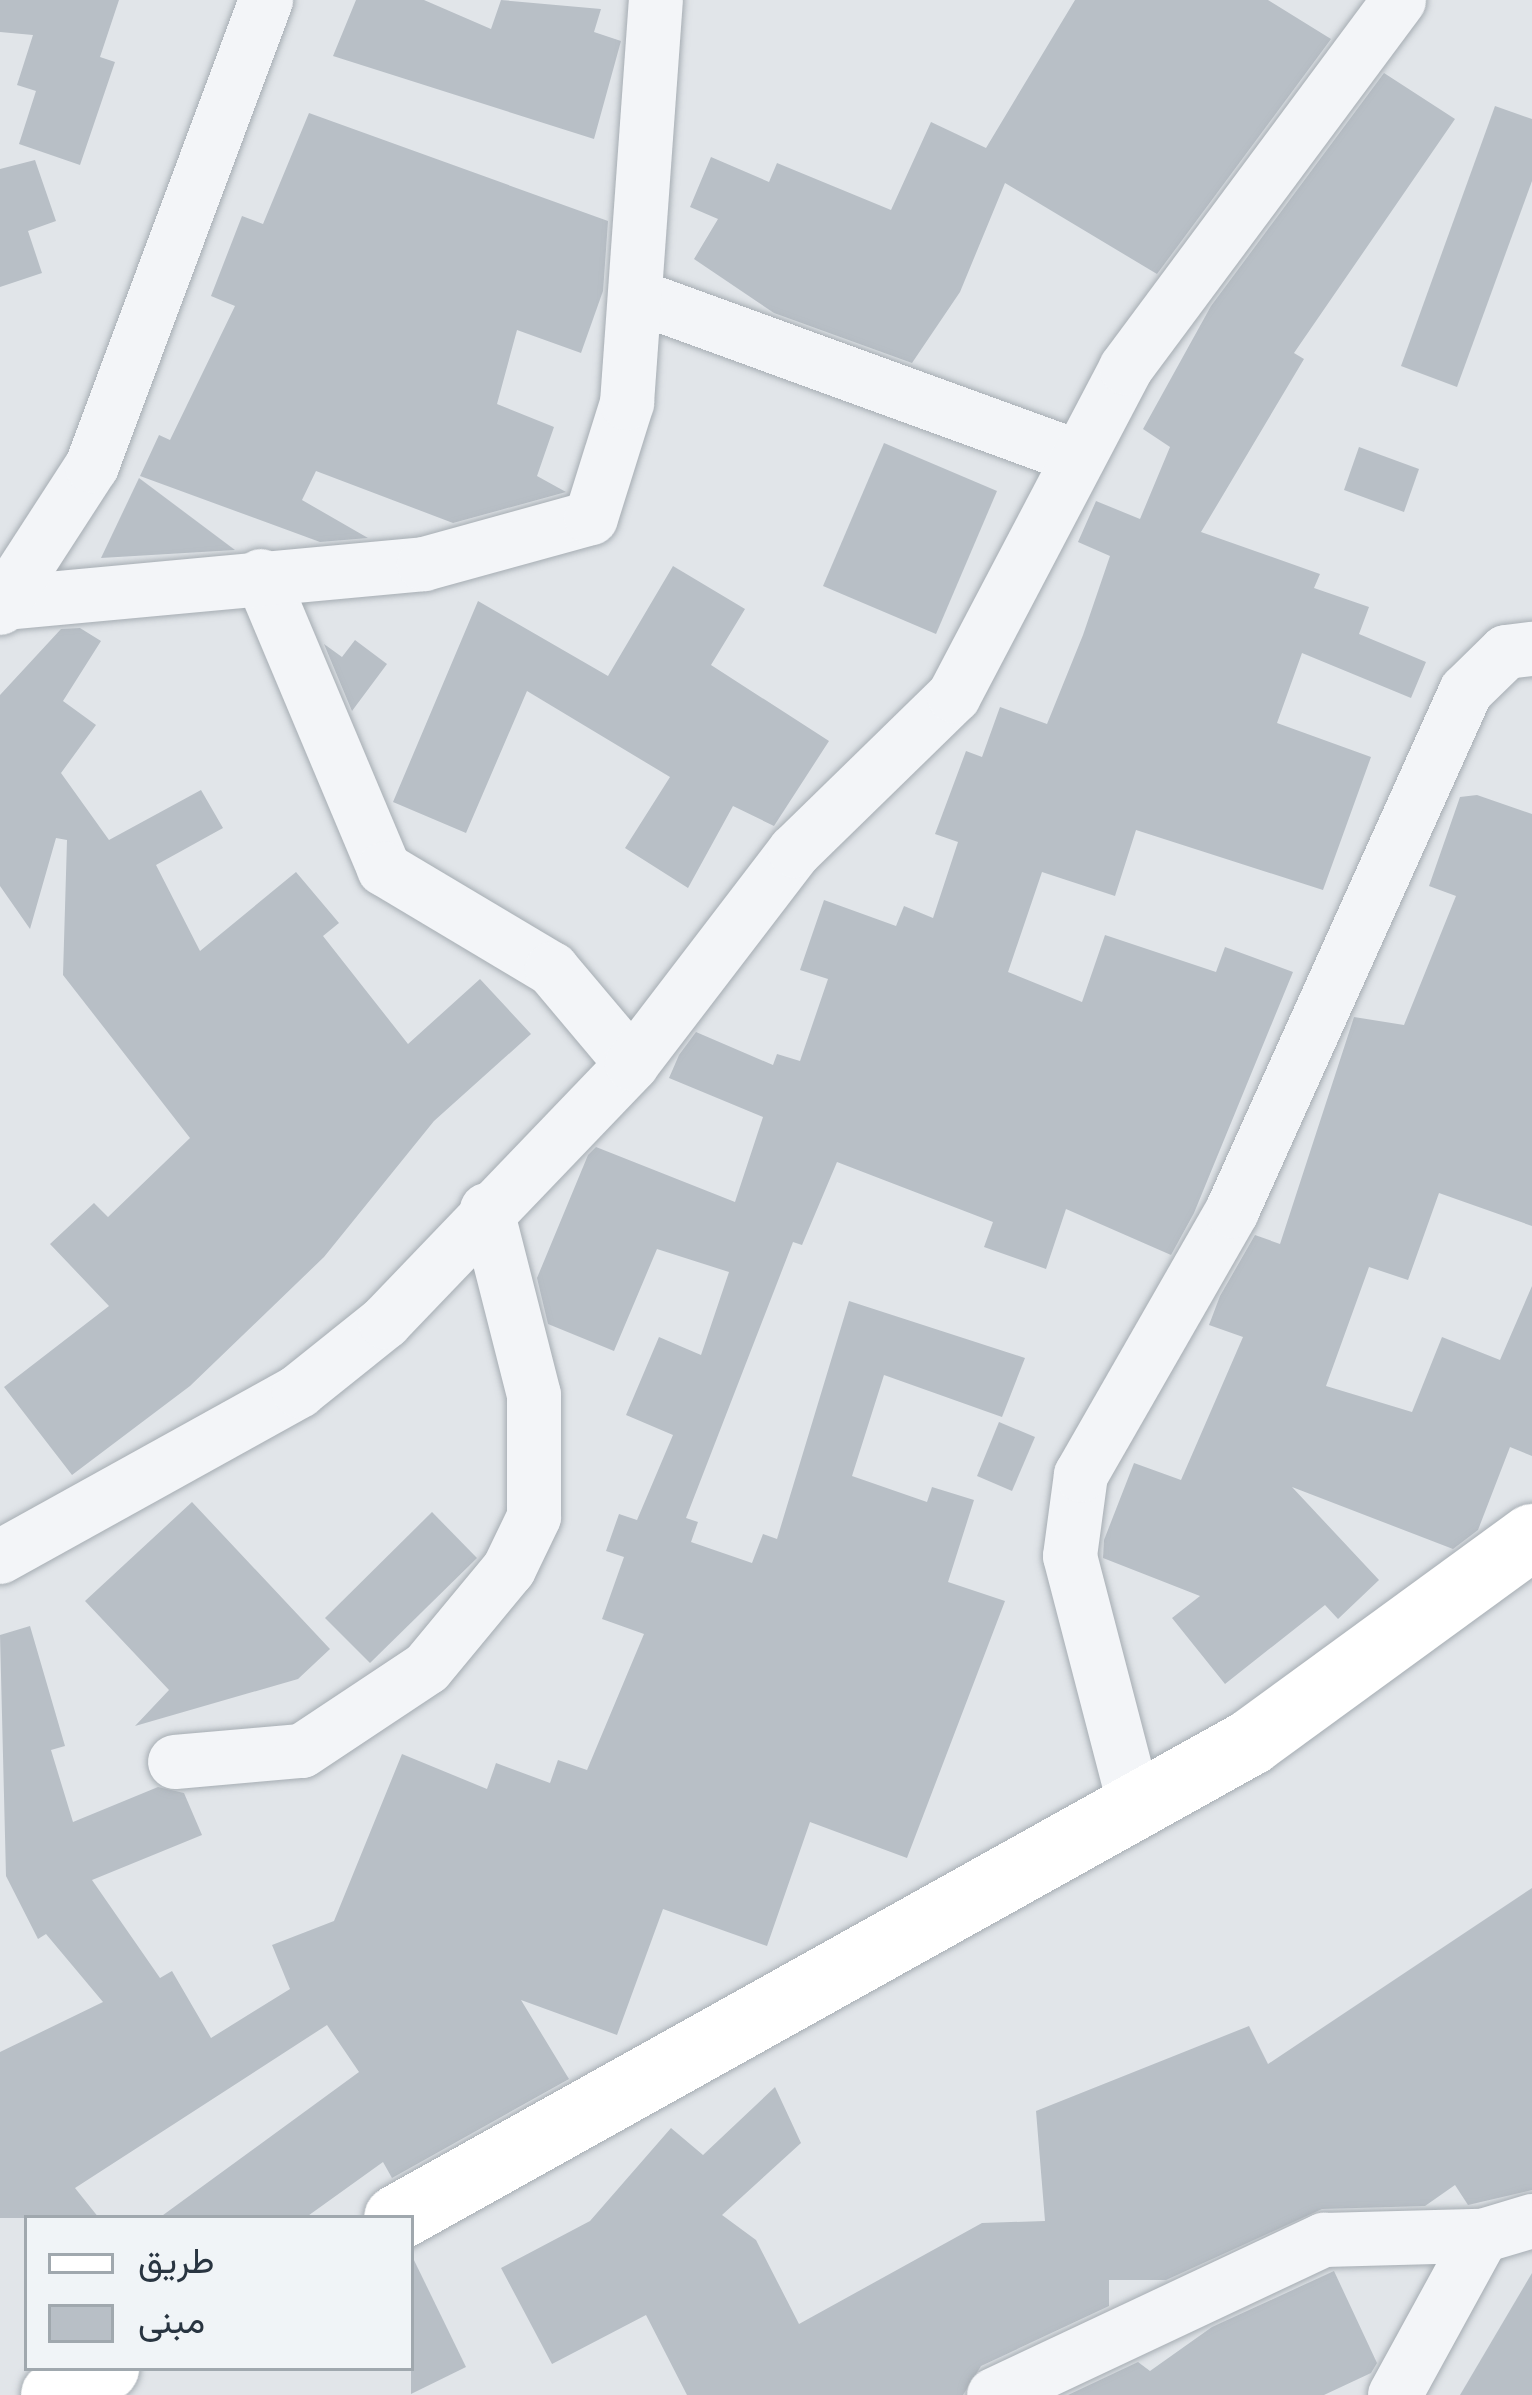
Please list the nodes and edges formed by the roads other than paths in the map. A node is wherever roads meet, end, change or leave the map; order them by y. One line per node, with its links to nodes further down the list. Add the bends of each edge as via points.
1 (266, 0): 7 (street, via 92,466)
2 (656, 0): 4 (street)
3 (1399, 0): 5 (street)
4 (638, 297): 5 (street); 6 (street, via 618,445 591,518 424,564)
5 (1073, 455): 9 (street, via 954,696 795,851)
6 (261, 576): 7 (street); 9 (street, via 384,869 552,969)
7 (2, 605)
8 (1532, 649): 14 (street, via 1506,652 1466,691 1232,1211 1081,1475 1070,1556)
9 (632, 1064): 10 (street)
10 (487, 1210): 12 (street, via 385,1322 299,1391); 13 (street, via 534,1394 534,1517 509,1569 428,1668 302,1751)
11 (1532, 1537): 14 (street, via 1251,1742)
12 (0, 1556)
13 (175, 1762)
14 (1135, 1802): 15 (street)
15 (402, 2215)
16 (1507, 2228): 19 (street, via 1324,2240); 20 (street)
17 (100, 2371): 18 (street)
18 (54, 2395)
19 (994, 2395)
20 (1395, 2395)

